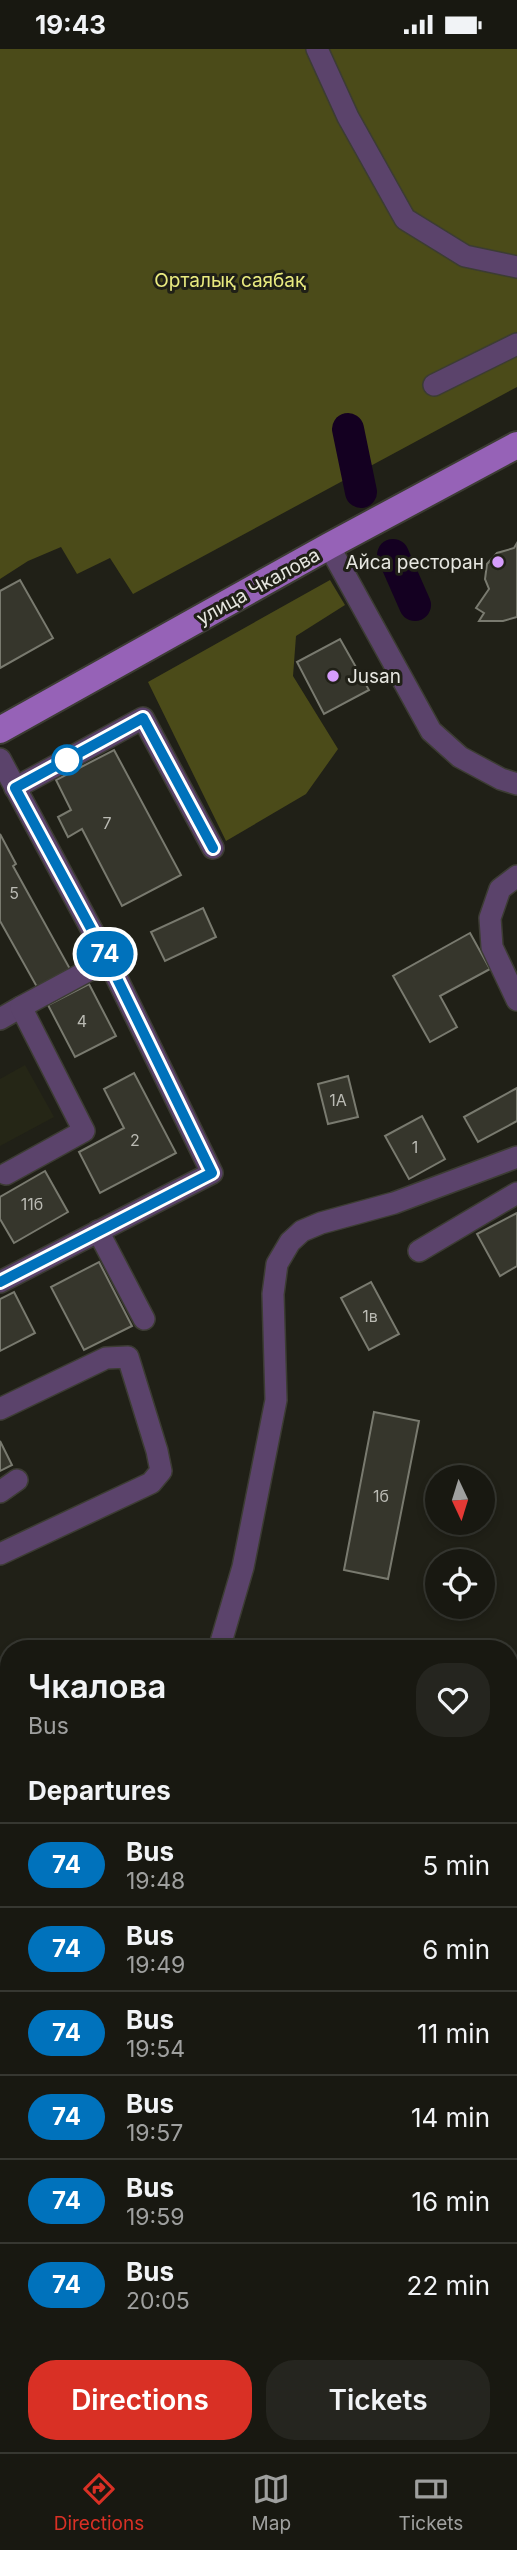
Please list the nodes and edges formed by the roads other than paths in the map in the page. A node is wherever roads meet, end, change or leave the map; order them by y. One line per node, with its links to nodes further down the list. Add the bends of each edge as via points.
1 (317, 49): 2 (street, via 348,117 405,219 465,256)
2 (517, 267)
3 (517, 344): 4 (street)
4 (434, 385)
5 (517, 445): 6 (main road, улица Чкалова)
6 (329, 546): 7 (main road, улица Чкалова); 9 (street, via 431,731 460,757)
7 (0, 730)
8 (0, 759): 10 (street)
9 (517, 784)
10 (15, 788): 11 (street, via 143,718); 13 (street)
11 (213, 848)
12 (517, 876): 14 (street, via 500,889 490,918 492,947)
13 (108, 960): 15 (street); 20 (street, via 212,1173)
14 (517, 1000)
15 (21, 1007): 16 (street); 18 (street, via 84,1131)
16 (0, 1019)
17 (517, 1157): 26 (street, via 394,1203 321,1223 290,1242 277,1264 273,1294 276,1401 243,1567)
18 (6, 1174)
19 (517, 1193): 21 (street)
20 (98, 1231): 22 (street); 23 (street)
21 (419, 1251)
22 (0, 1282)
23 (144, 1319)
24 (0, 1409): 25 (street, via 106,1359 128,1357 161,1471 151,1483)
25 (0, 1554)
26 (222, 1640)

